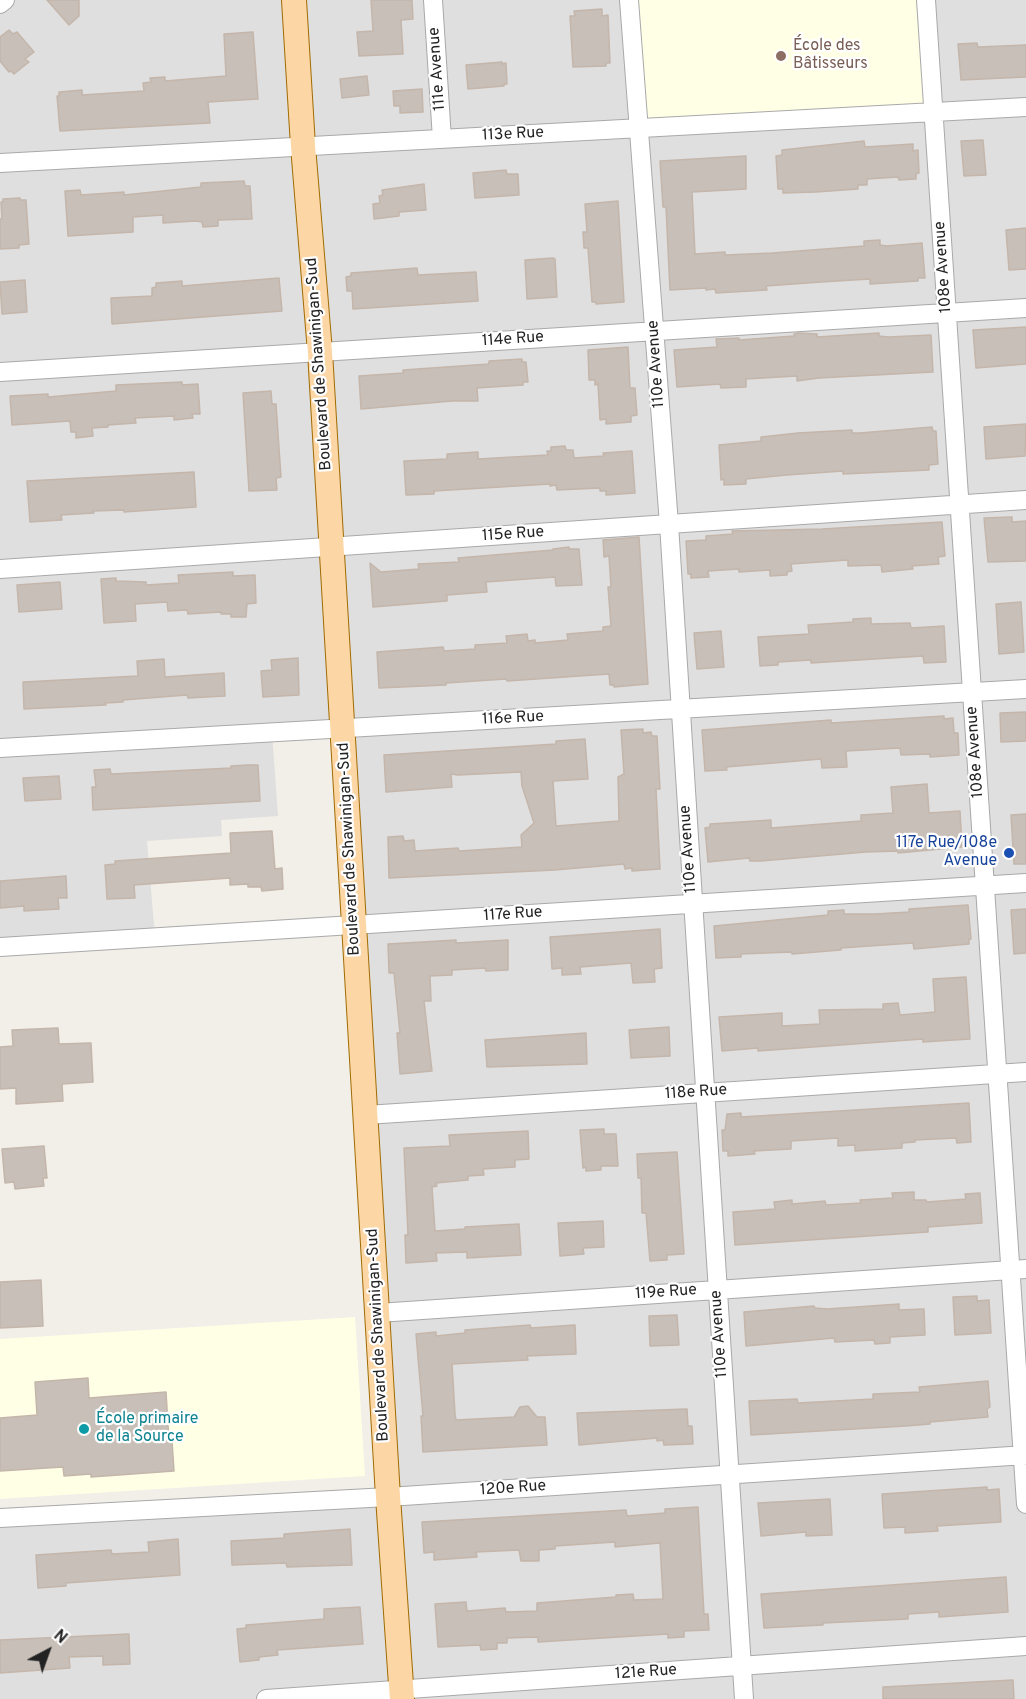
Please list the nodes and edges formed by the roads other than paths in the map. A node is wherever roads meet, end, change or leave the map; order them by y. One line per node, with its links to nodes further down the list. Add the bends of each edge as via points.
1 (4, 0): 6 (street)
2 (294, 0): 11 (main road, Boulevard de Shawinigan-Sud)
3 (433, 0): 10 (street, 111e Avenue)
4 (629, 0): 9 (street, 110e Avenue)
5 (926, 0): 8 (street, 108e Avenue)
6 (0, 4)
7 (1026, 107): 8 (street, 113e Rue)
8 (933, 112): 9 (street, 113e Rue); 14 (street, 108e Avenue)
9 (638, 128): 10 (street, 113e Rue); 15 (street, 110e Avenue)
10 (442, 139): 11 (street, 113e Rue)
11 (303, 146): 12 (street, 113e Rue); 16 (main road, Boulevard de Shawinigan-Sud)
12 (0, 163)
13 (1026, 308): 14 (street, 114e Rue)
14 (947, 313): 15 (street, 114e Rue); 19 (street, 108e Avenue)
15 (655, 331): 16 (street, 114e Rue); 20 (street, 110e Avenue)
16 (320, 352): 17 (street, 114e Rue); 21 (main road, Boulevard de Shawinigan-Sud)
17 (0, 372)
18 (1026, 500): 19 (street, 115e Rue)
19 (959, 505): 20 (street, 115e Rue); 24 (street, 108e Avenue)
20 (669, 524): 21 (street, 115e Rue); 25 (street, 110e Avenue)
21 (332, 547): 22 (street, 115e Rue); 26 (main road, Boulevard de Shawinigan-Sud)
22 (0, 569)
23 (1026, 689): 24 (street, 116e Rue)
24 (972, 692): 25 (street, 116e Rue); 29 (street, 108e Avenue)
25 (680, 709): 26 (street, 116e Rue); 30 (street, 110e Avenue)
26 (343, 729): 27 (street, 116e Rue); 31 (main road, Boulevard de Shawinigan-Sud)
27 (0, 748)
28 (1026, 883): 29 (street, 117e Rue)
29 (985, 885): 30 (street, 117e Rue); 34 (street, 108e Avenue)
30 (693, 904): 31 (street, 117e Rue); 35 (street, 110e Avenue)
31 (355, 925): 32 (street, 117e Rue); 36 (main road, Boulevard de Shawinigan-Sud)
32 (0, 947)
33 (1026, 1072): 34 (street, 118e Rue)
34 (998, 1074): 35 (street, 118e Rue); 37 (street, 108e Avenue)
35 (704, 1093): 36 (street, 118e Rue); 38 (street, 110e Avenue)
36 (366, 1115): 39 (main road, Boulevard de Shawinigan-Sud)
37 (1018, 1270): 38 (street, 119e Rue); 40 (street, 108e Avenue)
38 (717, 1289): 39 (street, 119e Rue); 41 (street, 110e Avenue)
39 (378, 1313): 42 (main road, Boulevard de Shawinigan-Sud)
40 (1024, 1455): 41 (street, 120e Rue); 43 (street, 108e Avenue)
41 (730, 1475): 42 (street, 120e Rue); 46 (street, 110e Avenue)
42 (388, 1497): 44 (street, 120e Rue); 47 (main road, Boulevard de Shawinigan-Sud)
43 (1026, 1504)
44 (0, 1518)
45 (1026, 1646): 46 (street, 121e Rue)
46 (742, 1666): 47 (street, 121e Rue); 49 (street, 110e Avenue)
47 (402, 1694): 48 (street, 121e Rue)
48 (266, 1699)
49 (744, 1699)

